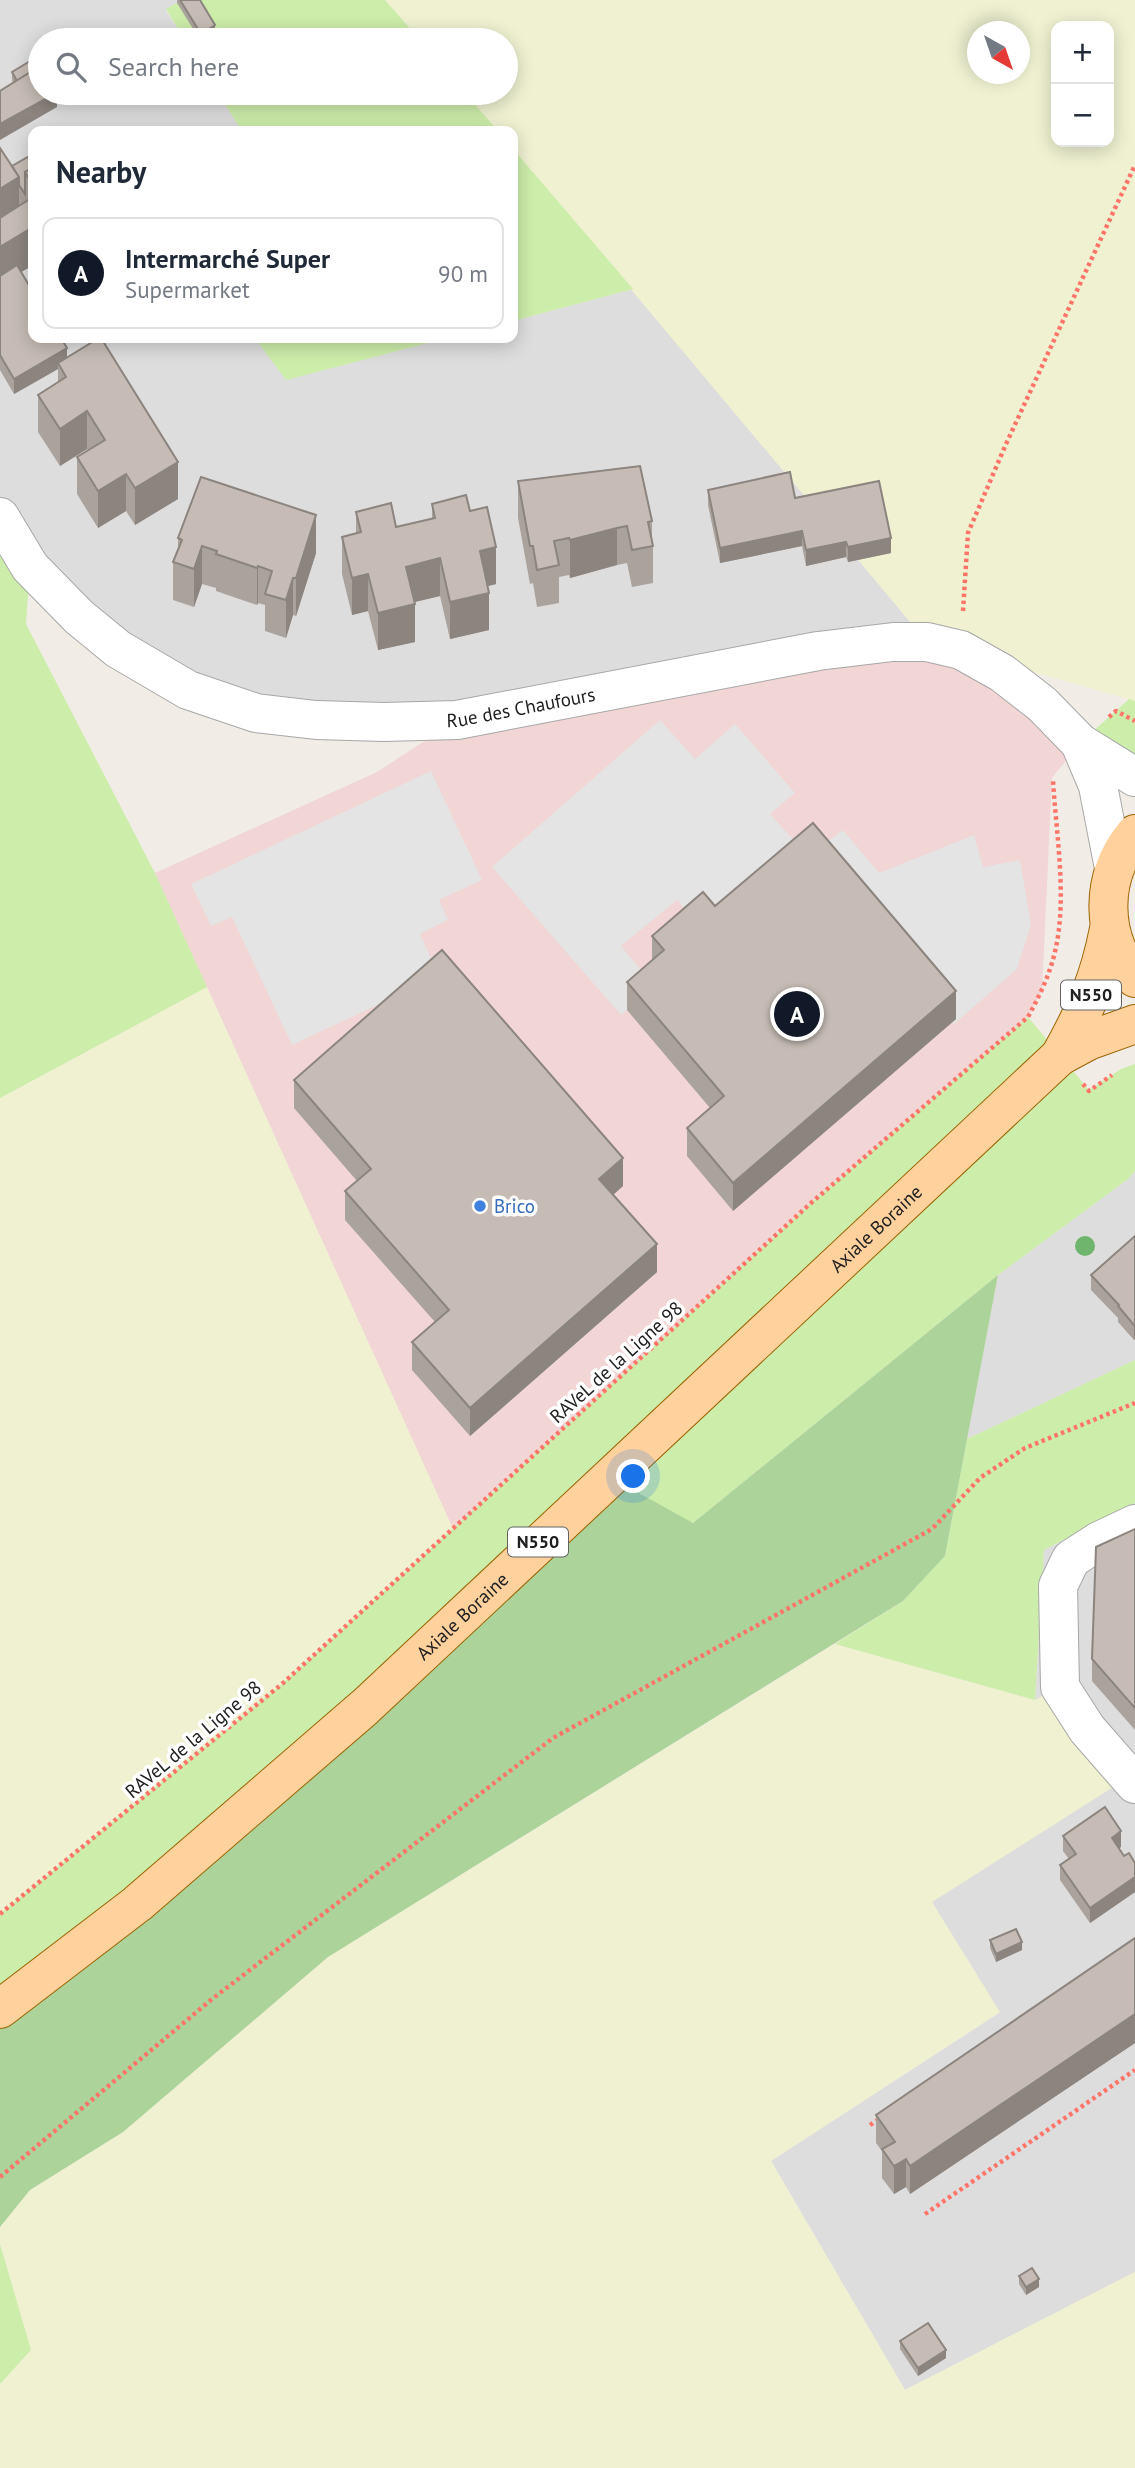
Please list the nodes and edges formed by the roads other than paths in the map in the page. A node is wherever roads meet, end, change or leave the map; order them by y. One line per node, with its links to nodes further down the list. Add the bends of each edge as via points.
1 (0, 517): 2 (street, Rue des Chaufours, via 30,567 118,649 188,690 256,713 316,720 457,720 818,651 927,642 961,650 1002,673 1042,704)
2 (1080, 743): 3 (street, Rue des Chaufours); 5 (street, Rue des Chaufours, via 1098,786)
3 (1135, 777)
4 (1135, 834): 5 (main road)
5 (1114, 868): 6 (main road, via 1107,898)
6 (1109, 929): 7 (main road, via 1123,964); 9 (main road, Axiale Boraine / N550, via 1086,1009)
7 (1135, 978)
8 (1135, 1024): 9 (main road, Axiale Boraine / N550)
9 (1060, 1056): 12 (main road, Axiale Boraine / N550, via 365,1707 137,1904)
10 (1135, 1524): 11 (street, via 1071,1559 1058,1586 1060,1687 1087,1729)
11 (1132, 1780)
12 (0, 2009)

